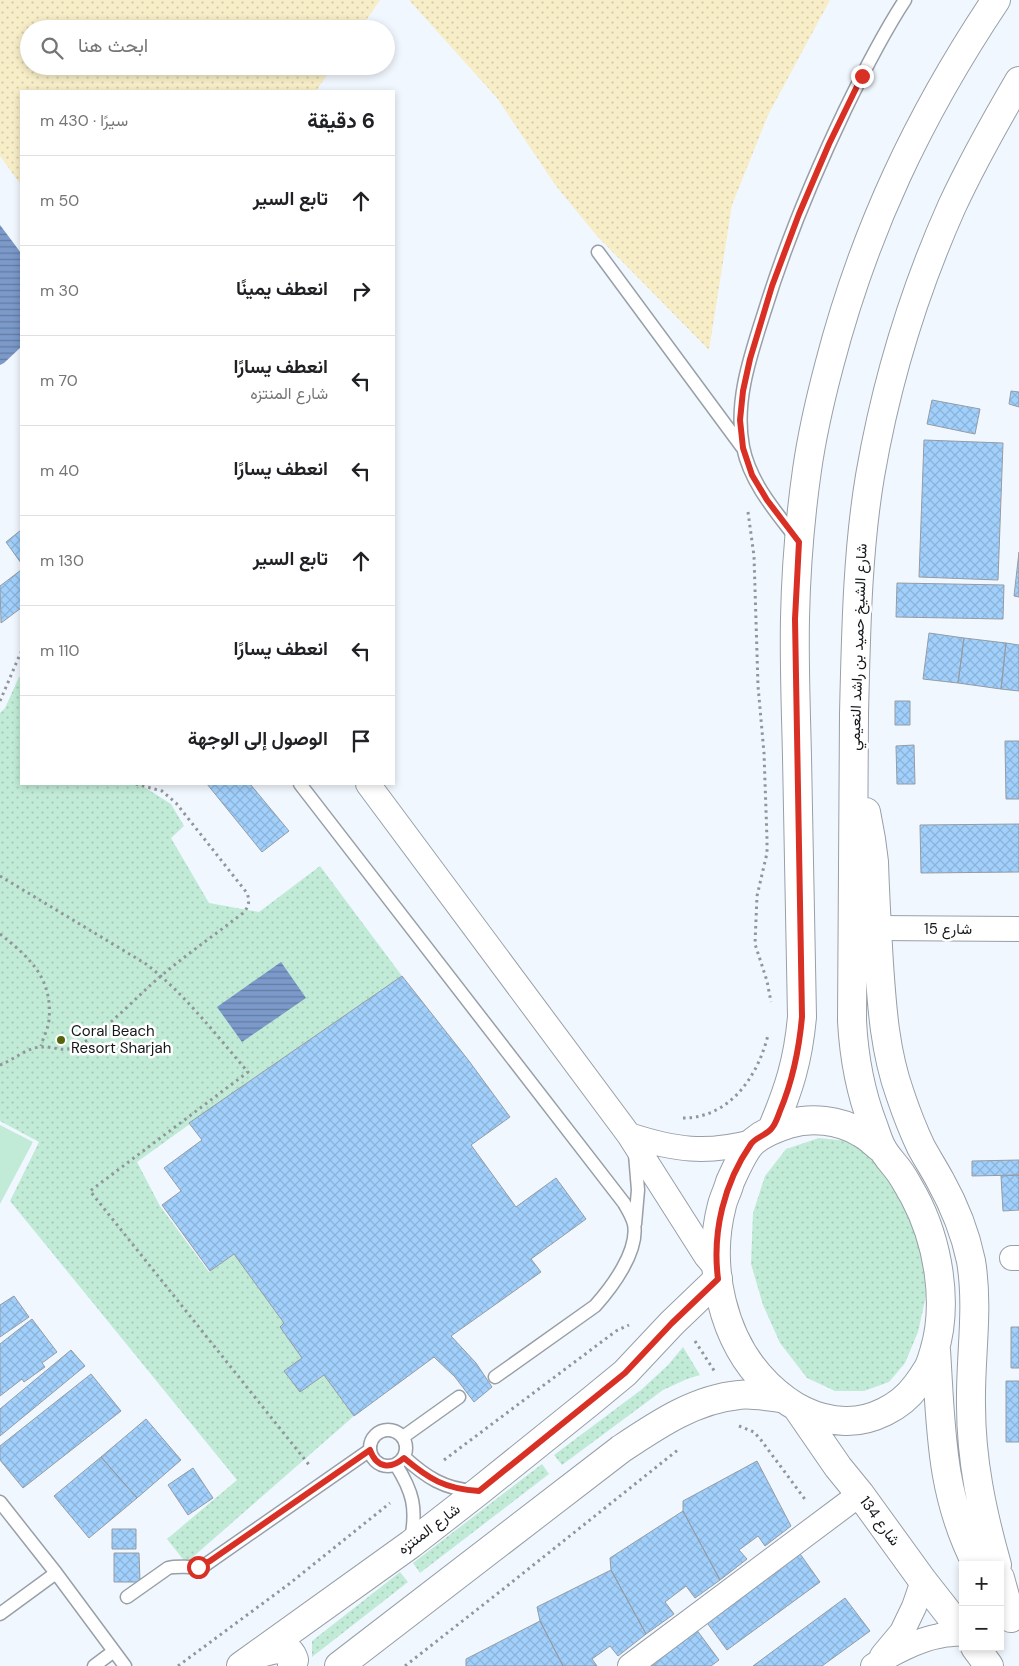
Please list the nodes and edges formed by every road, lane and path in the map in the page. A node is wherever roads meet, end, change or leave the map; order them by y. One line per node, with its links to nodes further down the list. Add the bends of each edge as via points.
1 (904, 0): 5 (lane, via 829,144 772,286 743,391 740,420)
2 (996, 0): 7 (main road, via 927,112 893,180 865,250 840,321 822,394 807,468)
3 (1019, 81): 10 (main road, شارع الشيخ حميد بن راشد النعيمي, via 949,214 925,272 884,407 870,476 861,546)
4 (598, 252): 5 (lane)
5 (743, 448): 7 (lane, via 752,475)
6 (746, 504): 19 (path, via 754,556 767,839 757,896 756,944 767,981)
7 (799, 542): 25 (main road, via 795,619 802,1017 792,1078)
8 (20, 654): 9 (path)
9 (0, 701)
10 (853, 773): 15 (main road, via 862,794 871,839); 26 (main road, شارع الشيخ حميد بن راشد النعيمي, via 853,1048 864,1100)
11 (140, 785): 18 (path, via 162,791 176,803 249,899 244,914)
12 (301, 785): 27 (lane, via 624,1203)
13 (369, 785): 24 (street)
14 (0, 876): 18 (path)
15 (877, 928): 16 (street, شارع 15); 45 (main road, via 885,1034 899,1092 922,1148 955,1211 970,1261 975,1291 970,1402 973,1452 981,1503)
16 (1019, 929)
17 (0, 934): 21 (path, via 26,954 40,972 48,998 48,1021)
18 (161, 976): 21 (path, via 84,1042 70,1049); 38 (path, via 248,1072 90,1191)
19 (770, 1011)
20 (770, 1028): 23 (path, via 754,1074 737,1096 717,1109 693,1118)
21 (41, 1046): 22 (path)
22 (0, 1064)
23 (676, 1118)
24 (629, 1135): 25 (street, via 671,1147 712,1150 732,1147); 27 (lane, via 638,1180); 28 (street)
25 (762, 1136): 26 (main road, via 801,1120 831,1121 859,1131); 28 (main road, via 734,1172 722,1206)
26 (882, 1149): 29 (main road, via 916,1199 927,1227 940,1285 941,1315)
27 (634, 1226): 30 (lane, via 628,1258 608,1292 594,1306)
28 (717, 1274): 32 (main road, via 726,1317 738,1347 757,1375); 39 (main road, شارع المنتزه, via 625,1373)
29 (936, 1344): 32 (main road, via 928,1368 914,1389 896,1406 873,1417 848,1421 822,1419); 44 (main road, via 946,1473 955,1512)
30 (495, 1377)
31 (459, 1397): 34 (lane)
32 (790, 1404): 40 (main road, شارع 134); 61 (main road, via 740,1394 680,1412 653,1427)
33 (734, 1424): 42 (path, via 754,1432)
34 (403, 1437): 36 (lane, via 392,1429 378,1432); 37 (lane, via 406,1451)
35 (679, 1449): 62 (path)
36 (370, 1450): 37 (lane, via 380,1464 386,1466); 38 (lane)
37 (400, 1461): 39 (lane, via 435,1481); 43 (lane, via 413,1502)
38 (323, 1483): 49 (lane, via 205,1565 168,1568)
39 (479, 1491): 43 (main road, شارع المنتزه)
40 (860, 1494): 42 (street); 47 (main road, شارع 134)
41 (0, 1502): 46 (lane)
42 (822, 1522): 63 (street)
43 (411, 1544): 56 (main road, شارع المنتزه)
44 (975, 1561)
45 (996, 1561)
46 (56, 1573): 50 (lane); 54 (lane)
47 (923, 1580): 52 (main road, شارع 134); 58 (street, via 902,1632)
48 (1004, 1594): 51 (main road)
49 (127, 1597)
50 (0, 1614)
51 (1010, 1617)
52 (959, 1628)
53 (959, 1633): 58 (street, via 927,1639)
54 (114, 1651): 57 (lane); 59 (lane)
55 (978, 1651): 64 (main road)
56 (250, 1659): 60 (main road, via 278,1649 289,1650 293,1654)
57 (128, 1665)
58 (874, 1665)
59 (94, 1666)
60 (292, 1666)
61 (339, 1666)
62 (405, 1666)
63 (630, 1666)
64 (989, 1666)

